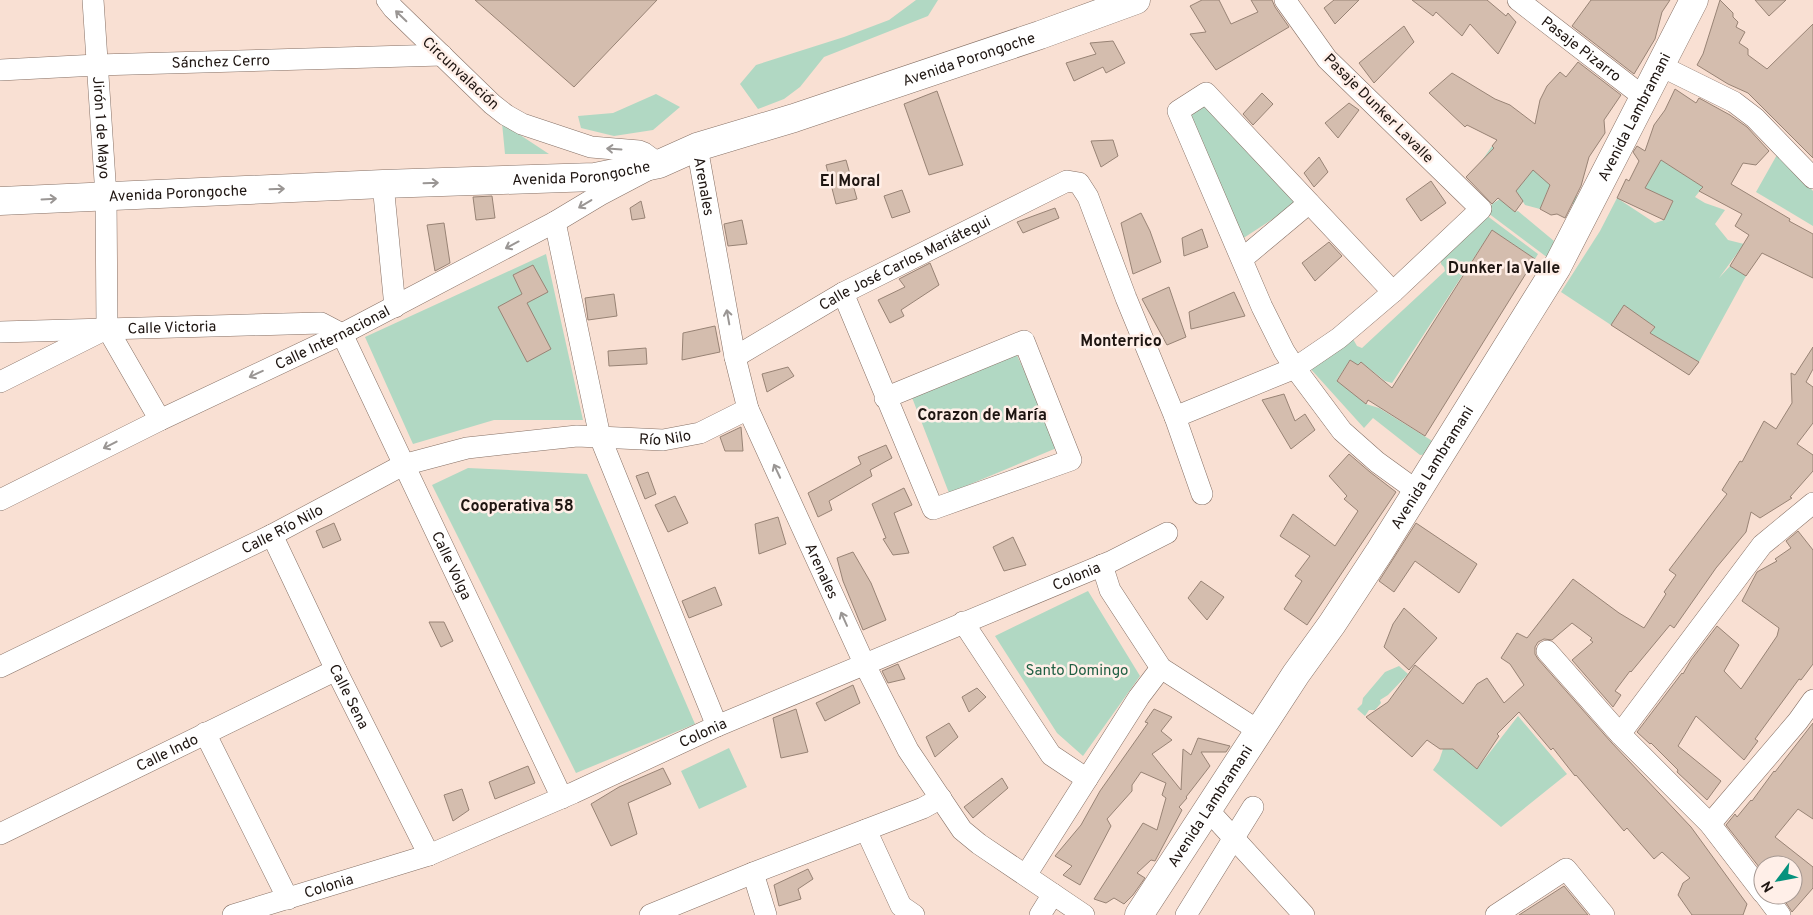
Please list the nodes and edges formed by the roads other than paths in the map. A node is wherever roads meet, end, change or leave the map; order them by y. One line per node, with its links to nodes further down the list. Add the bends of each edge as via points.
1 (92, 0): 8 (street, Jirón 1 de Mayo)
2 (387, 0): 7 (street, Circunvalación, one-way to 2)
3 (1136, 0): 12 (main road, Avenida Porongoche, via 812,112)
4 (1285, 0): 21 (street, Pasaje Dunker Lavalle, via 1327,59 1481,209)
5 (1518, 0): 11 (street, Pasaje Pizarro)
6 (1694, 0): 9 (main road, Avenida Lambramani)
7 (442, 55): 8 (street, Sánchez Cerro); 13 (street, Circunvalación, one-way to 7, via 644,152 591,147 522,124 492,104)
8 (98, 65): 10 (street, Sánchez Cerro); 16 (street, Jirón 1 de Mayo)
9 (1661, 66): 11 (main road, Avenida Lambramani); 14 (street, via 1734,102 1755,118)
10 (0, 70)
11 (1645, 98): 37 (main road, Avenida Lambramani, via 1560,261)
12 (697, 147): 13 (main road, Avenida Porongoche); 27 (street, Arenales, one-way to 12)
13 (659, 164): 15 (main road, Avenida Porongoche, one-way to 13, via 595,177); 19 (street, Calle Internacional, one-way to 19)
14 (1813, 178)
15 (382, 184): 16 (main road, Avenida Porongoche, one-way to 15); 23 (street)
16 (106, 196): 17 (main road, Avenida Porongoche, one-way to 16); 24 (street, Jirón 1 de Mayo)
17 (0, 201)
18 (1309, 203): 20 (street); 20 (street, via 1206,93 1178,111); 21 (street)
19 (555, 222): 23 (street, Calle Internacional, one-way to 23); 35 (street)
20 (1242, 259): 28 (street)
21 (1393, 292): 28 (street, via 1339,338)
22 (843, 293): 27 (street, Calle José Carlos Mariátegui); 30 (street); 32 (street, Calle José Carlos Mariátegui, via 1067,180 1079,183 1088,196)
23 (395, 307): 26 (street, Calle Internacional)
24 (107, 328): 25 (street, Calle Victoria); 26 (street, Calle Victoria, via 321,324); 29 (street); 33 (street, Jirón 1 de Mayo)
25 (0, 332)
26 (342, 334): 33 (street, Calle Internacional, one-way to 33); 36 (street, Calle Volga)
27 (735, 357): 31 (street, Arenales)
28 (1294, 368): 32 (street); 37 (street, via 1342,431)
29 (0, 382)
30 (885, 398): 30 (street, via 1024,340 1071,460 933,509)
31 (748, 409): 35 (street, Río Nilo, via 700,433 663,440); 46 (street, Arenales, one-way to 31)
32 (1174, 417): 38 (street)
33 (160, 420): 39 (street, Calle Internacional, one-way to 39)
34 (577, 436): 35 (street, Río Nilo); 36 (street, Calle Río Nilo, via 467,448)
35 (600, 437): 51 (street)
36 (403, 465): 42 (street, Calle Río Nilo); 56 (street, Calle Volga)
37 (1417, 492): 52 (main road, Avenida Lambramani)
38 (1202, 494)
39 (0, 500)
40 (1813, 503): 54 (street, via 1762,545)
41 (1167, 533): 43 (street, Colonia)
42 (272, 535): 47 (street, Calle Río Nilo); 49 (street, Calle Sena)
43 (1102, 565): 44 (street, Colonia); 48 (street, via 1110,590)
44 (963, 622): 46 (street, Colonia); 55 (street, via 1051,754)
45 (1547, 651): 54 (street)
46 (864, 663): 51 (street, Colonia); 57 (street, Arenales, via 908,750)
47 (0, 667)
48 (1161, 668): 52 (street); 55 (street)
49 (336, 670): 53 (street, Calle Indo); 64 (street, Calle Sena)
50 (1813, 700): 60 (street)
51 (717, 726): 56 (street, Colonia)
52 (1258, 731): 59 (main road, Avenida Lambramani)
53 (205, 733): 62 (street, Calle Indo); 69 (street)
54 (1620, 734): 60 (street)
55 (1086, 780): 66 (street)
56 (562, 798): 64 (street, Colonia)
57 (941, 798): 61 (street); 66 (street, Arenales, via 962,830)
58 (1253, 807): 63 (street)
59 (1208, 810): 63 (street); 77 (main road, Avenida Lambramani)
60 (1710, 824): 67 (street)
61 (866, 830): 65 (street); 74 (street, via 901,906)
62 (0, 834)
63 (1234, 837): 78 (street); 79 (street)
64 (429, 855): 69 (street, Colonia)
65 (753, 872): 72 (street); 73 (street)
66 (1026, 875): 68 (street, Arenales)
67 (1753, 880)
68 (1053, 894): 75 (street); 76 (street, Arenales)
69 (288, 899): 71 (street, Colonia)
70 (1772, 905): 82 (street)
71 (233, 915)
72 (650, 915)
73 (766, 915)
74 (914, 915)
75 (1040, 915)
76 (1084, 915)
77 (1139, 915)
78 (1186, 915)
79 (1304, 915)
80 (1496, 915): 81 (street, via 1566,869)
81 (1604, 915)
82 (1780, 915)

